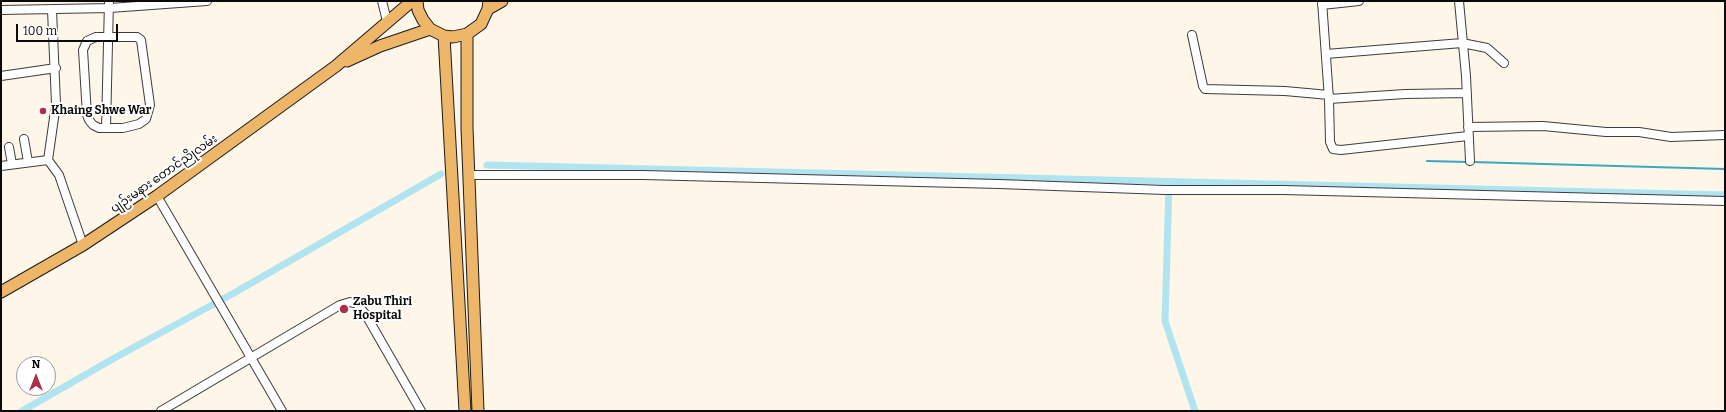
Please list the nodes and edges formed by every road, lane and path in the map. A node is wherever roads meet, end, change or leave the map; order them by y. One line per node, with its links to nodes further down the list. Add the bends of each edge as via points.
1 (207, 1): 9 (street)
2 (382, 1): 13 (street)
3 (412, 1): 13 (main road)
4 (417, 1): 14 (main road, via 418,10)
5 (502, 1): 10 (main road)
6 (1359, 1): 8 (street)
7 (1458, 1): 19 (street)
8 (1322, 3): 20 (street)
9 (109, 4): 12 (street); 18 (street)
10 (489, 5): 15 (main road, via 481,24)
11 (1, 10): 12 (street)
12 (52, 10): 23 (street)
13 (387, 21): 22 (main road)
14 (430, 29): 17 (main road); 22 (main road, via 380,46)
15 (467, 34): 17 (main road); 38 (main road)
16 (1192, 35): 26 (street, via 1205,89 1285,91)
17 (444, 36): 47 (main road)
18 (109, 38): 28 (street); 28 (street, via 91,39 87,41 84,50 87,115 93,125); 28 (street, via 137,37 141,40 145,54 150,105 146,119 139,124 132,127)
19 (1462, 43): 20 (street); 21 (street, via 1487,48); 25 (street)
20 (1326, 54): 26 (street)
21 (1504, 63)
22 (336, 66): 39 (main road, ပျဉ်းမနား တောင်ညိုလမ်း)
23 (56, 68): 24 (street); 33 (street, via 56,104)
24 (1, 76)
25 (1467, 93): 26 (street); 27 (street)
26 (1329, 97): 30 (street, via 1330,144 1335,150)
27 (1468, 127): 29 (street, via 1543,126 1606,132 1639,132 1671,137); 30 (street)
28 (106, 128)
29 (1725, 135)
30 (1468, 136): 34 (street)
31 (24, 139): 35 (street)
32 (10, 147): 36 (street)
33 (48, 160): 35 (street); 41 (street, via 59,175)
34 (1470, 161)
35 (28, 162): 36 (street)
36 (12, 164): 37 (street)
37 (1, 166)
38 (469, 175): 40 (street, via 674,176 1167,190 1283,190); 48 (main road)
39 (157, 196): 41 (main road, ပျဉ်းမနား တောင်ညိုလမ်း); 43 (street)
40 (1725, 201)
41 (83, 245): 42 (main road, ပျဉ်းမနား တောင်ညိုလမ်း)
42 (1, 292)
43 (251, 359): 44 (street); 45 (street); 46 (street, via 340,305 354,302 366,315)
44 (161, 411)
45 (282, 411)
46 (421, 411)
47 (465, 411)
48 (478, 411)

